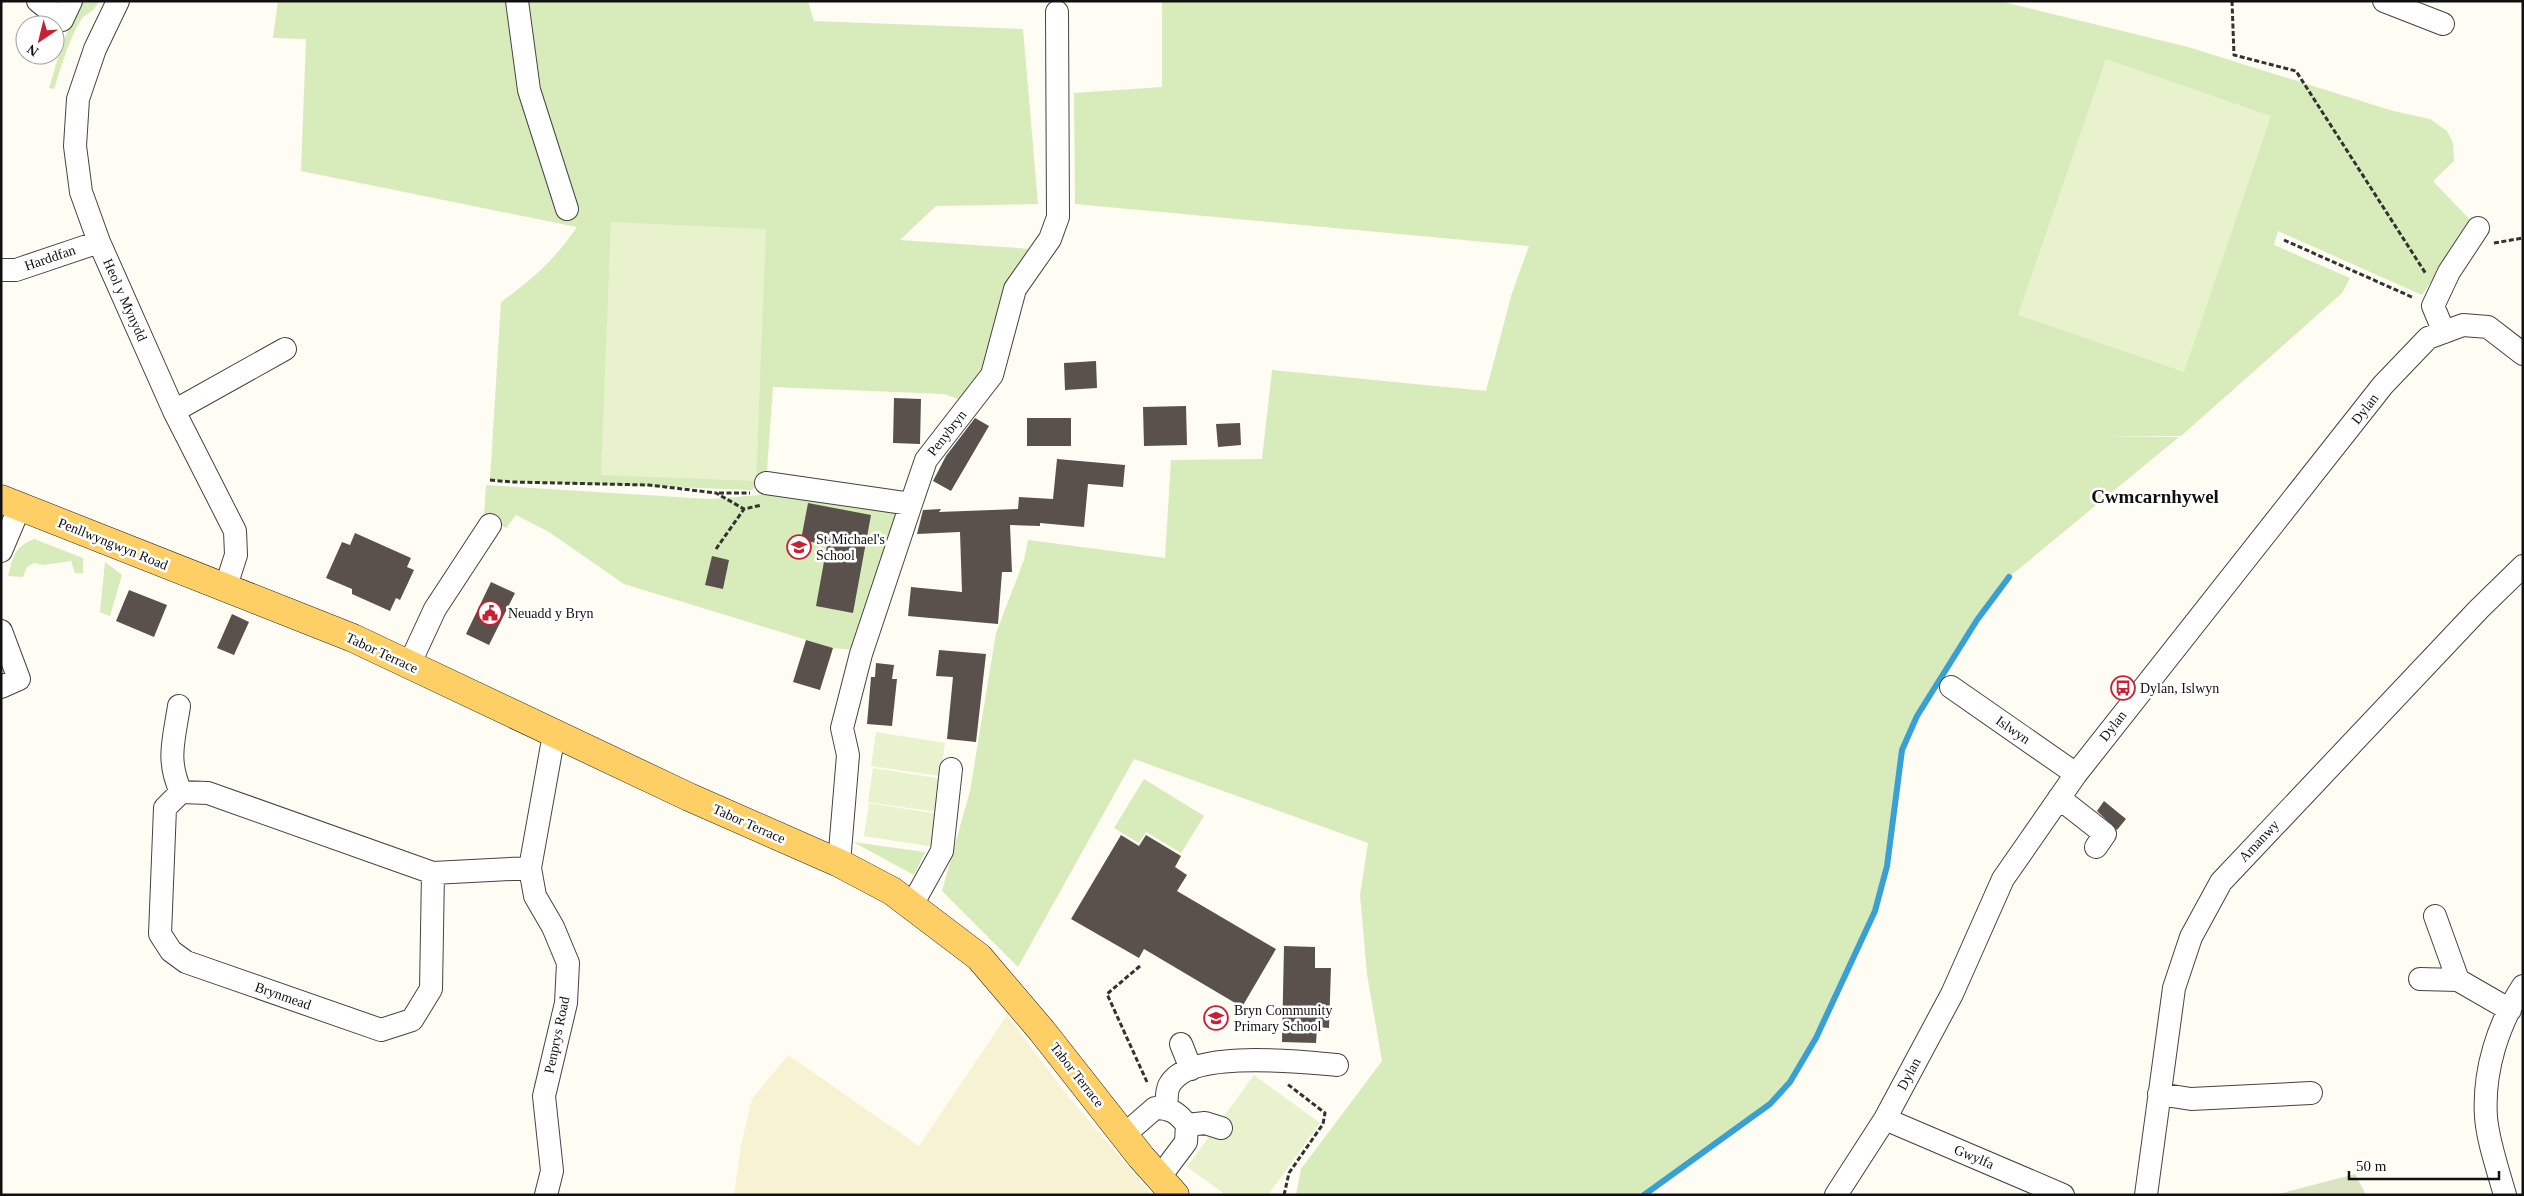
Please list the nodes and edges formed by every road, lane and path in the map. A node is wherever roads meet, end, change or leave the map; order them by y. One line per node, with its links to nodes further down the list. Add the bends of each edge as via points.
1 (38, 1): 2 (street, via 62,20)
2 (71, 1)
3 (118, 1): 12 (street, Heol y Mynydd, via 95,49 77,109 75,146 80,192)
4 (517, 1): 9 (street, via 528,90)
5 (2232, 1): 14 (path, via 2234,55 2296,71)
6 (2384, 1): 8 (street)
7 (1057, 12): 23 (street, Penybryn, via 1058,217 1050,238 1015,290 992,375 926,460)
8 (2444, 24)
9 (567, 209)
10 (2478, 228): 14 (street, via 2449,272)
11 (2284, 240): 14 (path)
12 (99, 242): 13 (street, Harddfan, via 16,270); 18 (street, Heol y Mynydd)
13 (1, 270)
14 (2436, 300): 15 (street)
15 (2444, 332): 17 (street, Dylan, via 2463,325 2488,328); 36 (street, Dylan, via 2428,338 2383,385)
16 (285, 349): 18 (street)
17 (2523, 354)
18 (174, 411): 28 (street, Heol y Mynydd, via 236,531 236,555)
19 (490, 480): 21 (path, via 649,484)
20 (766, 483): 21 (path, via 753,493); 23 (street)
21 (716, 493): 24 (path)
22 (10, 502): 26 (street); 28 (main road, Penllwyngwyn Road)
23 (911, 504): 40 (street, Penybryn, via 861,654 842,728 848,755)
24 (744, 509)
25 (490, 525): 30 (street, via 434,609)
26 (1, 551)
27 (2523, 566): 55 (street, Amanwy, via 2221,882 2191,937 2174,988)
28 (225, 589): 30 (main road, Tabor Terrace, via 353,638)
29 (1, 630): 31 (street, via 19,679)
30 (409, 665): 34 (main road, Tabor Terrace)
31 (1, 687)
32 (1951, 687): 36 (street, Islwyn)
33 (179, 706): 37 (street, via 171,762)
34 (554, 734): 40 (main road, Tabor Terrace); 41 (street, Penprys Road)
35 (951, 769): 43 (street, via 942,851)
36 (2076, 774): 38 (street, Dylan)
37 (181, 792): 42 (street, via 208,793); 42 (street, Brynmead, via 165,808 160,934 171,950 186,962 381,1030 412,1020 432,989)
38 (2058, 798): 39 (street, via 2105,834); 58 (street, Dylan, via 2003,879 1952,994)
39 (2096, 847)
40 (839, 863): 43 (main road, Tabor Terrace)
41 (530, 868): 42 (street); 64 (street, Penprys Road, via 535,896 568,963 566,1003 544,1096 552,1171)
42 (434, 873)
43 (912, 905): 61 (main road, Tabor Terrace, via 979,957)
44 (2435, 916): 47 (street)
45 (1140, 966): 54 (path, via 1108,994 1148,1083)
46 (2420, 979): 47 (street)
47 (2458, 980): 49 (street)
48 (2523, 986): 49 (street)
49 (2510, 1010): 69 (street, via 2497,1039 2487,1080 2486,1118)
50 (1181, 1044): 53 (street)
51 (1269, 1060): 52 (street); 53 (street, via 1220,1062); 65 (path, via 1271,1071 1325,1113 1323,1124 1289,1173)
52 (1337, 1065)
53 (1191, 1069): 57 (street, via 1180,1072 1169,1086)
54 (1148, 1091)
55 (2159, 1094): 56 (street, via 2191,1099); 68 (street, Amanwy)
56 (2311, 1094)
57 (1166, 1108): 59 (street, via 1179,1114); 61 (street, via 1155,1108)
58 (1885, 1119): 62 (street, Gwylfa); 66 (street, Dylan)
59 (1187, 1125): 60 (street, via 1205,1122); 63 (street, via 1186,1142)
60 (1221, 1128)
61 (1124, 1135): 63 (main road, Tabor Terrace)
62 (2014, 1185): 67 (street, Gwylfa)
63 (1167, 1186)
64 (546, 1195)
65 (1284, 1195)
66 (1836, 1195)
67 (2062, 1195)
68 (2146, 1195)
69 (2505, 1195)

